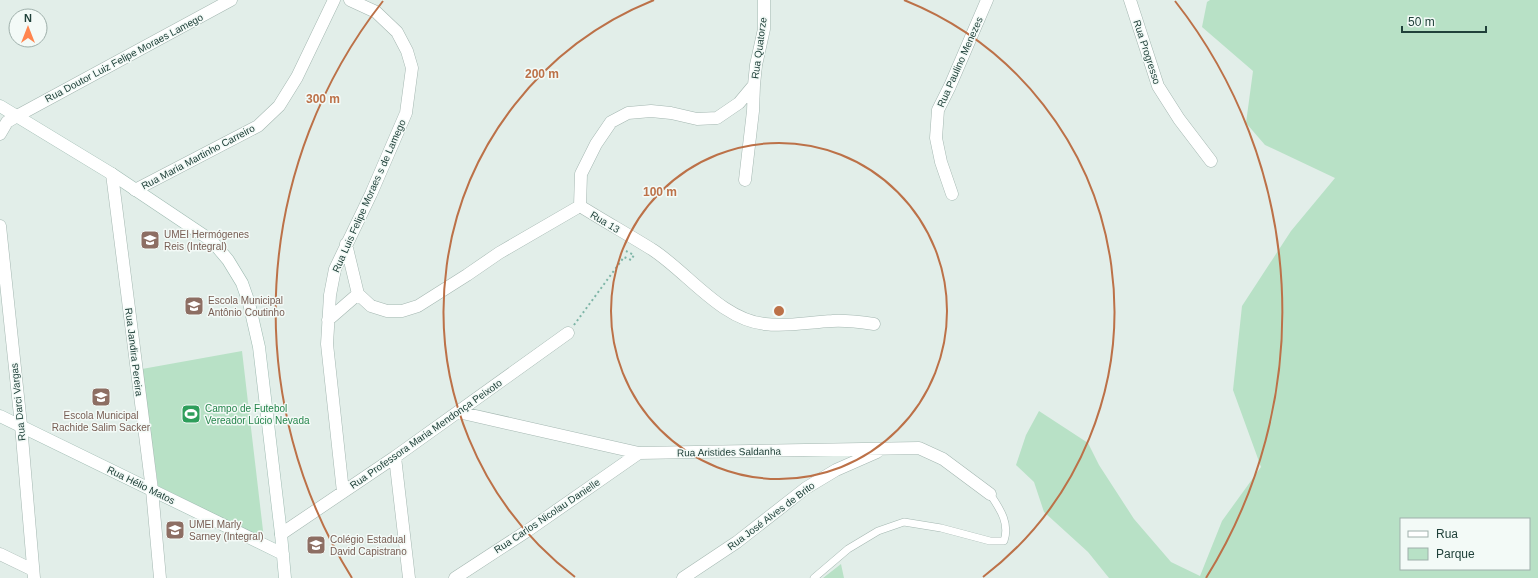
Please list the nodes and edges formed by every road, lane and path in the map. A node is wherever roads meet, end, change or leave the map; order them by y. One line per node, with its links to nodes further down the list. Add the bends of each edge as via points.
1 (231, 0): 9 (street, Rua Doutor Luiz Felipe Moraes Lamego)
2 (334, 0): 14 (street, Rua Maria Martinho Carreiro, via 297,77 279,106 258,126)
3 (350, 0): 18 (street, Rua Luis Felipe Moraes s de Lamego, via 376,12 397,32 412,68 406,113)
4 (764, 0): 7 (street, Rua Quatorze, via 764,29)
5 (987, 0): 15 (street, Rua Paulino Menezes, via 938,110 936,138)
6 (1130, 0): 11 (street, Rua Progresso, via 1158,86 1179,120)
7 (754, 85): 13 (street); 16 (street, Rua Quatorze, via 739,103 717,118 697,120 671,113 651,112 628,113 611,122 581,174)
8 (0, 106): 9 (street)
9 (16, 116): 10 (street, via 7,122); 12 (street)
10 (0, 134)
11 (1211, 161)
12 (112, 174): 14 (street); 30 (street, Rua Jandira Pereira)
13 (745, 180)
14 (135, 190): 33 (street, via 212,241 242,283 250,303 259,346)
15 (952, 194)
16 (580, 206): 20 (street, Rua 13, via 499,253 418,306 387,311 371,306); 22 (street, Rua 13, via 654,251 742,319 765,324 794,325 832,321)
17 (0, 226): 26 (street, Rua Darci Vargas)
18 (346, 244): 20 (street); 21 (street, Rua Luis Felipe Moraes s de Lamego, via 335,270)
19 (626, 251): 23 (path, via 634,255 631,260 624,257)
20 (358, 294): 21 (street)
21 (328, 320): 31 (street, Rua Luis Felipe Moraes s de Lamego, via 327,344)
22 (874, 324)
23 (568, 333): 24 (street, Rua Professora Maria Mendonça Peixoto)
24 (458, 412): 28 (street, Rua Aristides Saldanha); 29 (street, Rua Professora Maria Mendonça Peixoto)
25 (0, 416): 26 (street, Rua Hélio Matos)
26 (21, 425): 30 (street, Rua Hélio Matos); 36 (street, Rua Darci Vargas)
27 (884, 449): 28 (street, Rua Aristides Saldanha); 32 (street, Rua Aristides Saldanha, via 919,448 944,459); 41 (street, Rua José Alves de Brito, via 836,470 806,488 737,542)
28 (639, 453): 40 (street, Rua Carlos Nicolau Danielle)
29 (395, 457): 31 (street, Rua Professora Maria Mendonça Peixoto); 39 (street)
30 (152, 490): 35 (street, Rua Hélio Matos); 37 (street, Rua Jandira Pereira)
31 (343, 492): 33 (street, Rua Professora Maria Mendonça Peixoto)
32 (990, 494): 42 (lane, via 1001,510 1006,524 1007,534 1004,541 990,541 941,528 904,522 878,531 848,549)
33 (281, 534): 35 (street)
34 (0, 554): 36 (street)
35 (283, 554): 38 (street)
36 (33, 574)
37 (160, 578)
38 (285, 578)
39 (409, 578)
40 (455, 578)
41 (683, 578)
42 (814, 578)

